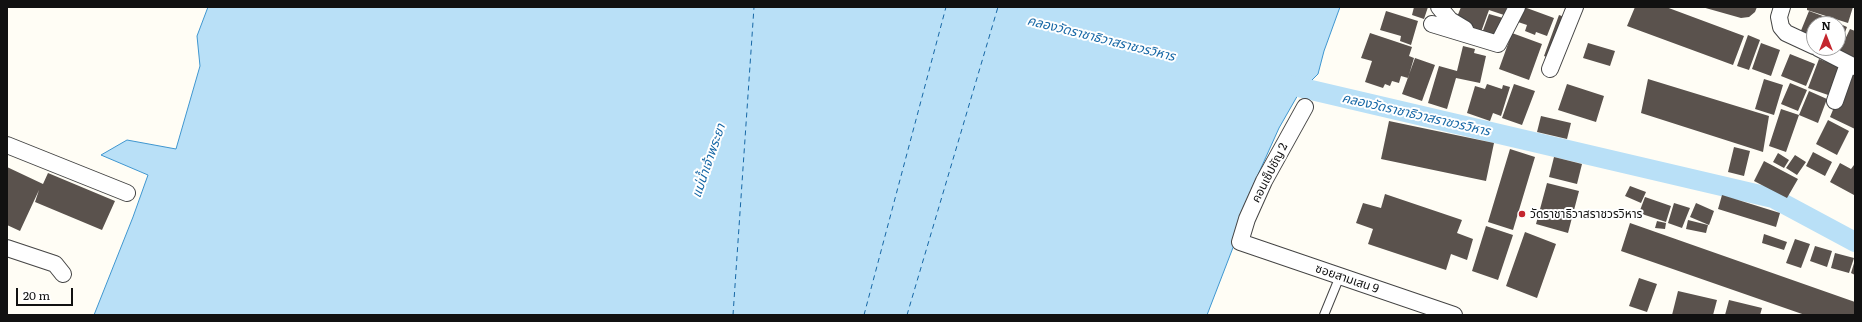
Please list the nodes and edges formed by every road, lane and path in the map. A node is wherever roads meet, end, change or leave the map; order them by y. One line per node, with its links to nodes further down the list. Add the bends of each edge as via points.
1 (1439, 7): 6 (street, via 1450,20 1463,27)
2 (1516, 7): 6 (street, via 1498,44)
3 (1575, 7): 10 (street)
4 (1782, 7): 7 (street, via 1779,17 1781,27 1786,33)
5 (1432, 24): 6 (street)
6 (1473, 37)
7 (1806, 42)
8 (1835, 56): 9 (street)
9 (1851, 66): 11 (street)
10 (1550, 69)
11 (1835, 101)
12 (1305, 106): 15 (street, คอนเซ็ปชัญ 2, via 1264,181)
13 (7, 145): 14 (street)
14 (127, 193)
15 (1240, 242): 18 (street, ซอยสามเสน 9)
16 (7, 248): 17 (street, via 56,264)
17 (64, 274)
18 (1340, 276): 19 (lane); 20 (street, ซอยสามเสน 9)
19 (1324, 315)
20 (1454, 315)

